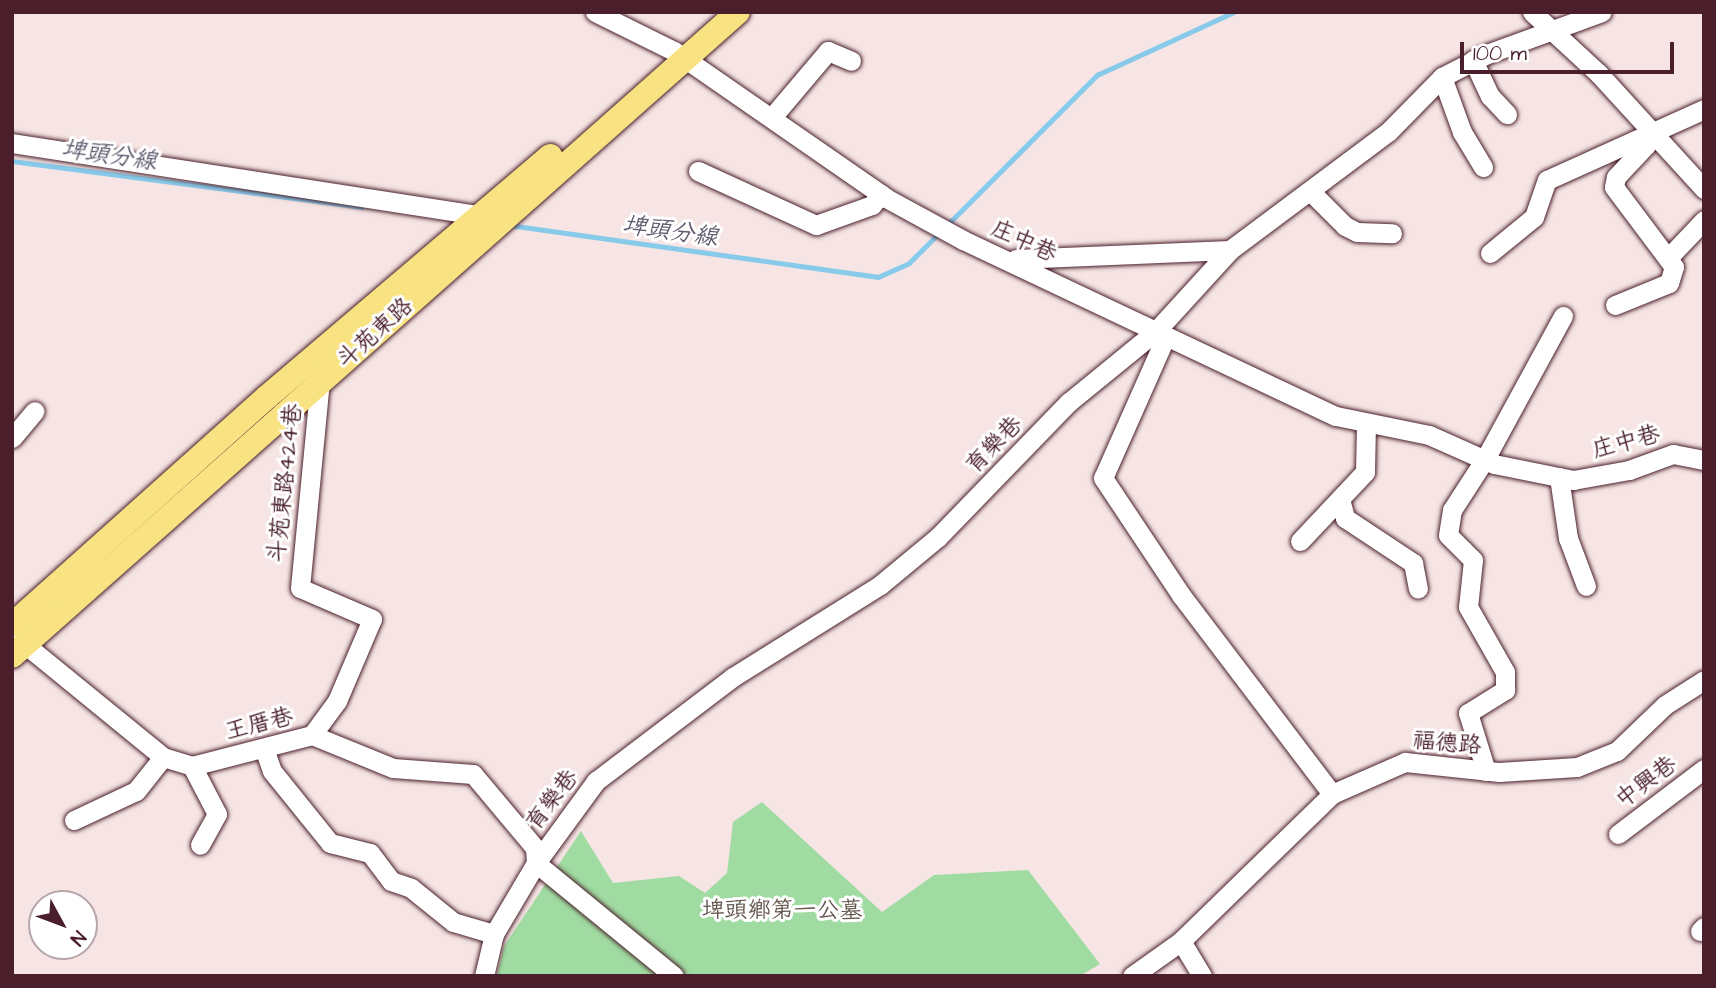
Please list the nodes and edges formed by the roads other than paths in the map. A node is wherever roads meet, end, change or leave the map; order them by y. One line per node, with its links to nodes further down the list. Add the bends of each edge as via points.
1 (596, 12): 7 (street, 庄中巷)
2 (717, 12): 7 (main road, 斗苑東路)
3 (738, 12): 7 (main road, 斗苑東路)
4 (1532, 12): 6 (street)
5 (1602, 12): 6 (street, 育樂巷)
6 (1554, 32): 8 (street, 育樂巷); 14 (street)
7 (680, 54): 13 (street, 庄中巷); 21 (main road, 斗苑東路); 22 (main road, 斗苑東路)
8 (1473, 60): 10 (street, 育樂巷); 12 (street, via 1490,96)
9 (851, 61): 13 (street, via 828,51)
10 (1442, 77): 16 (street, via 1462,132); 19 (street, 育樂巷, via 1388,132)
11 (1704, 109): 14 (street)
12 (1507, 114)
13 (773, 116): 20 (street, 庄中巷)
14 (1650, 130): 18 (street); 26 (street, via 1547,180 1534,217); 27 (street, via 1646,145 1616,177 1614,187)
15 (12, 143): 21 (street)
16 (1483, 167)
17 (698, 171): 20 (street, via 816,225 872,205)
18 (1704, 189)
19 (1310, 191): 24 (street, via 1356,232); 25 (street, 育樂巷)
20 (881, 194): 28 (street, 庄中巷, via 963,240)
21 (479, 217): 22 (street); 43 (main road, 斗苑東路)
22 (504, 218): 32 (main road, 斗苑東路)
23 (1704, 220): 27 (street)
24 (1392, 233)
25 (1230, 250): 28 (street); 31 (street, 育樂巷)
26 (1490, 253)
27 (1668, 258): 29 (street, via 1674,267 1669,283)
28 (1008, 259): 31 (street, 庄中巷)
29 (1615, 305)
30 (1563, 316): 36 (street)
31 (1161, 333): 34 (street, 庄中巷, via 1336,416); 51 (street, via 1103,478 1181,595); 55 (street, 育樂巷, via 1069,402 938,537 880,585 733,677 596,782)
32 (320, 382): 43 (main road, 斗苑東路); 45 (street, 斗苑東路424巷, via 300,588 372,619 337,701)
33 (35, 411): 35 (street)
34 (1366, 424): 36 (street, 庄中巷, via 1429,435); 39 (street, via 1365,472)
35 (12, 438)
36 (1485, 459): 38 (street, 庄中巷); 50 (street, via 1452,510 1448,535 1474,560 1468,607 1505,672 1505,690 1468,713)
37 (1704, 460): 38 (street, 庄中巷, via 1673,454 1629,470 1573,480)
38 (1559, 477): 41 (street, via 1568,538)
39 (1340, 499): 40 (street); 42 (street, via 1345,518 1413,563)
40 (1300, 541)
41 (1586, 586)
42 (1418, 589)
43 (16, 640): 47 (street)
44 (1704, 680): 50 (street, 福德路, via 1665,705 1617,751 1577,767)
45 (312, 736): 46 (street, 王厝巷); 55 (street, 王厝巷, via 393,768 473,774 535,848)
46 (264, 748): 48 (street, 王厝巷); 56 (street, via 272,771 330,843 370,853 391,881 411,888 453,922)
47 (163, 757): 48 (street); 52 (street, via 136,791)
48 (192, 766): 54 (street, via 217,814)
49 (1704, 769): 53 (street, 中興巷)
50 (1486, 771): 51 (street, 福德路, via 1405,762)
51 (1332, 794): 57 (street, 福德路)
52 (75, 820)
53 (1618, 834)
54 (200, 845)
55 (536, 863): 56 (street, 育樂巷); 59 (street)
56 (494, 934): 58 (street, 育樂巷)
57 (1181, 941): 60 (street, 福德路); 61 (street)
58 (484, 976)
59 (674, 976)
60 (1132, 976)
61 (1202, 976)

